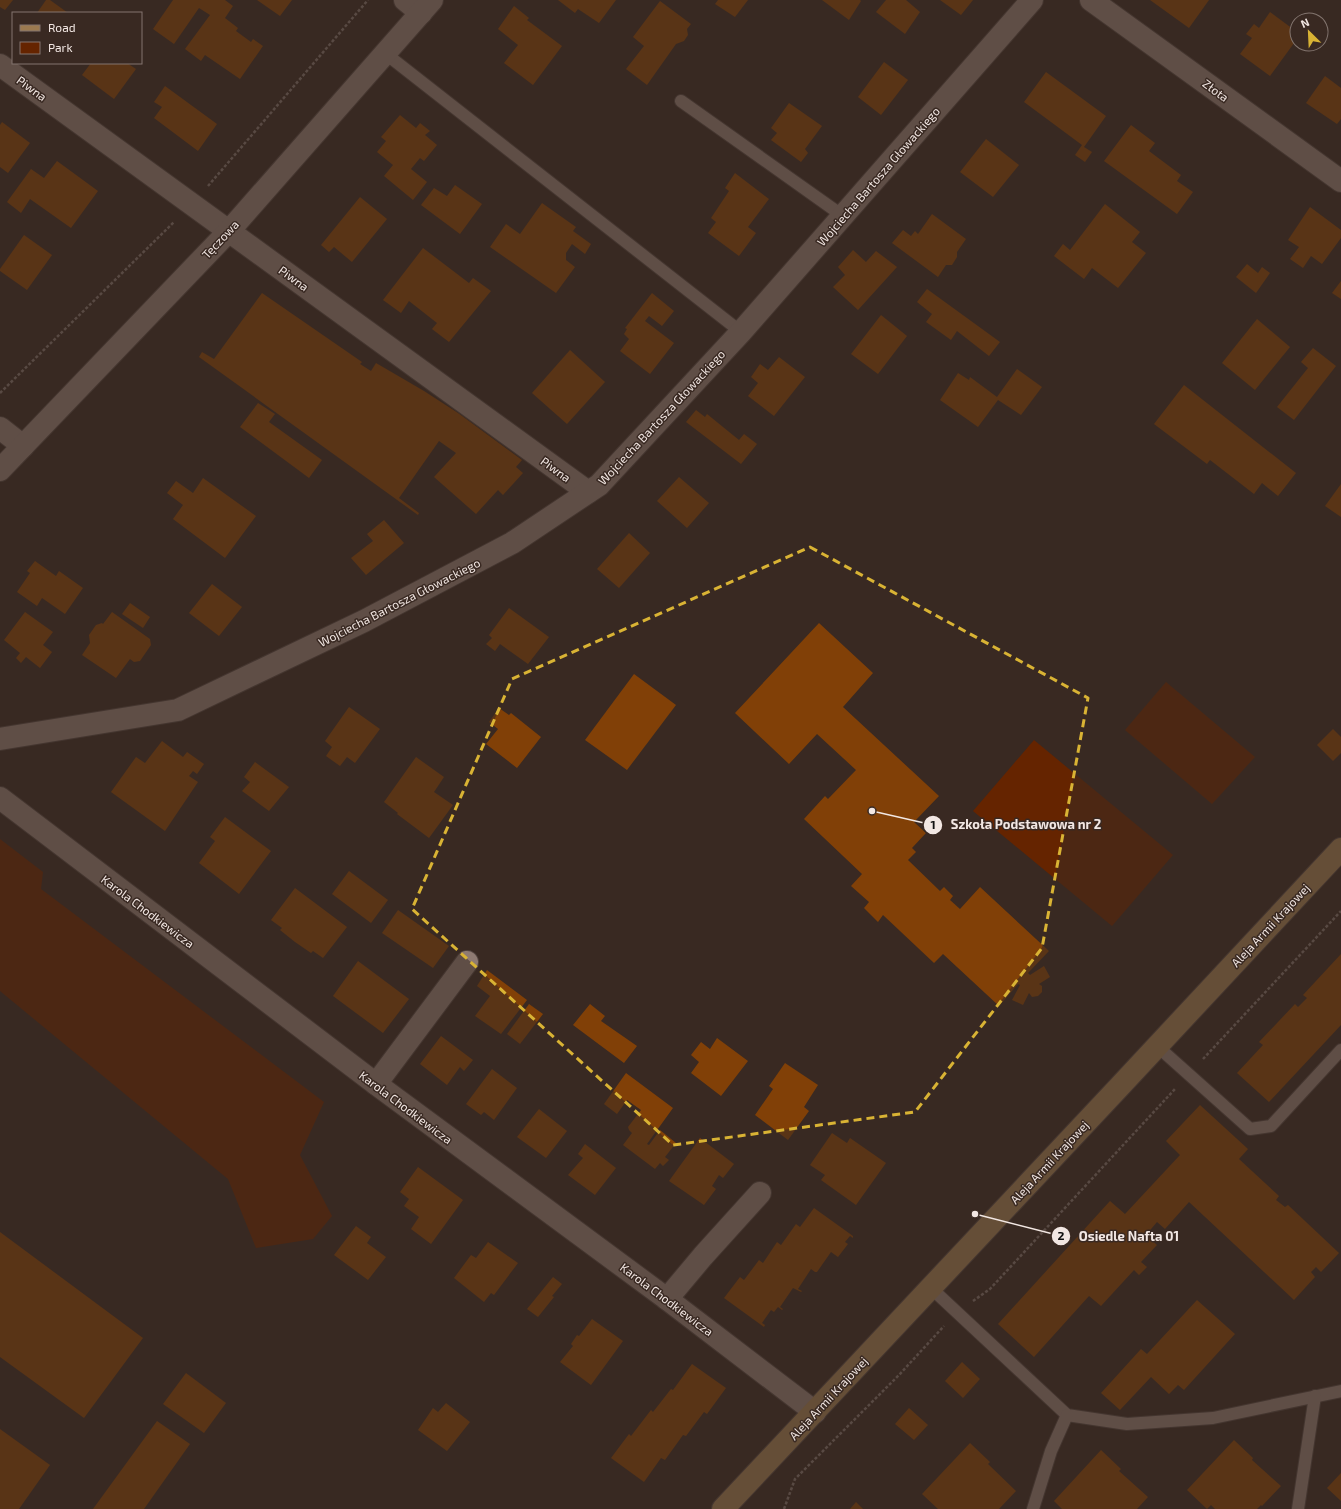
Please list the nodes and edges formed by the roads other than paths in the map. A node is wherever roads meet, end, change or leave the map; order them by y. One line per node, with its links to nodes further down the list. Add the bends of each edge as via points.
1 (1032, 0): 8 (street, Wojciecha Bartosza Głowackiego)
2 (1091, 0): 7 (street, Złota)
3 (419, 4): 4 (street, Tęczowa)
4 (386, 54): 9 (street, Tęczowa); 10 (lane)
5 (0, 65): 9 (street, Piwna)
6 (681, 101): 8 (lane)
7 (1341, 180)
8 (843, 216): 10 (street, Wojciecha Bartosza Głowackiego)
9 (229, 231): 12 (street, Tęczowa); 14 (street, Piwna)
10 (741, 332): 14 (street, Wojciecha Bartosza Głowackiego, via 599,485)
11 (0, 428): 12 (street)
12 (23, 446): 13 (street, Tęczowa)
13 (0, 470)
14 (588, 492): 15 (street, Wojciecha Bartosza Głowackiego, via 512,544 364,621 178,710)
15 (0, 739)
16 (0, 798): 21 (street, Karola Chodkiewicza)
17 (1341, 849): 19 (street, Aleja Armii Krajowej)
18 (467, 962): 21 (street)
19 (1157, 1046): 20 (lane, via 1250,1129 1271,1126); 23 (street, Aleja Armii Krajowej)
20 (1341, 1050)
21 (376, 1084): 24 (street, Karola Chodkiewicza)
22 (760, 1193): 24 (street)
23 (931, 1288): 27 (street, Aleja Armii Krajowej); 28 (lane)
24 (667, 1299): 27 (street, Karola Chodkiewicza)
25 (1341, 1391): 26 (lane)
26 (1316, 1396): 28 (lane, via 1213,1418 1127,1424); 31 (lane)
27 (815, 1412): 29 (street, Aleja Armii Krajowej)
28 (1067, 1415): 30 (lane, via 1051,1451)
29 (723, 1509)
30 (1033, 1509)
31 (1298, 1509)

